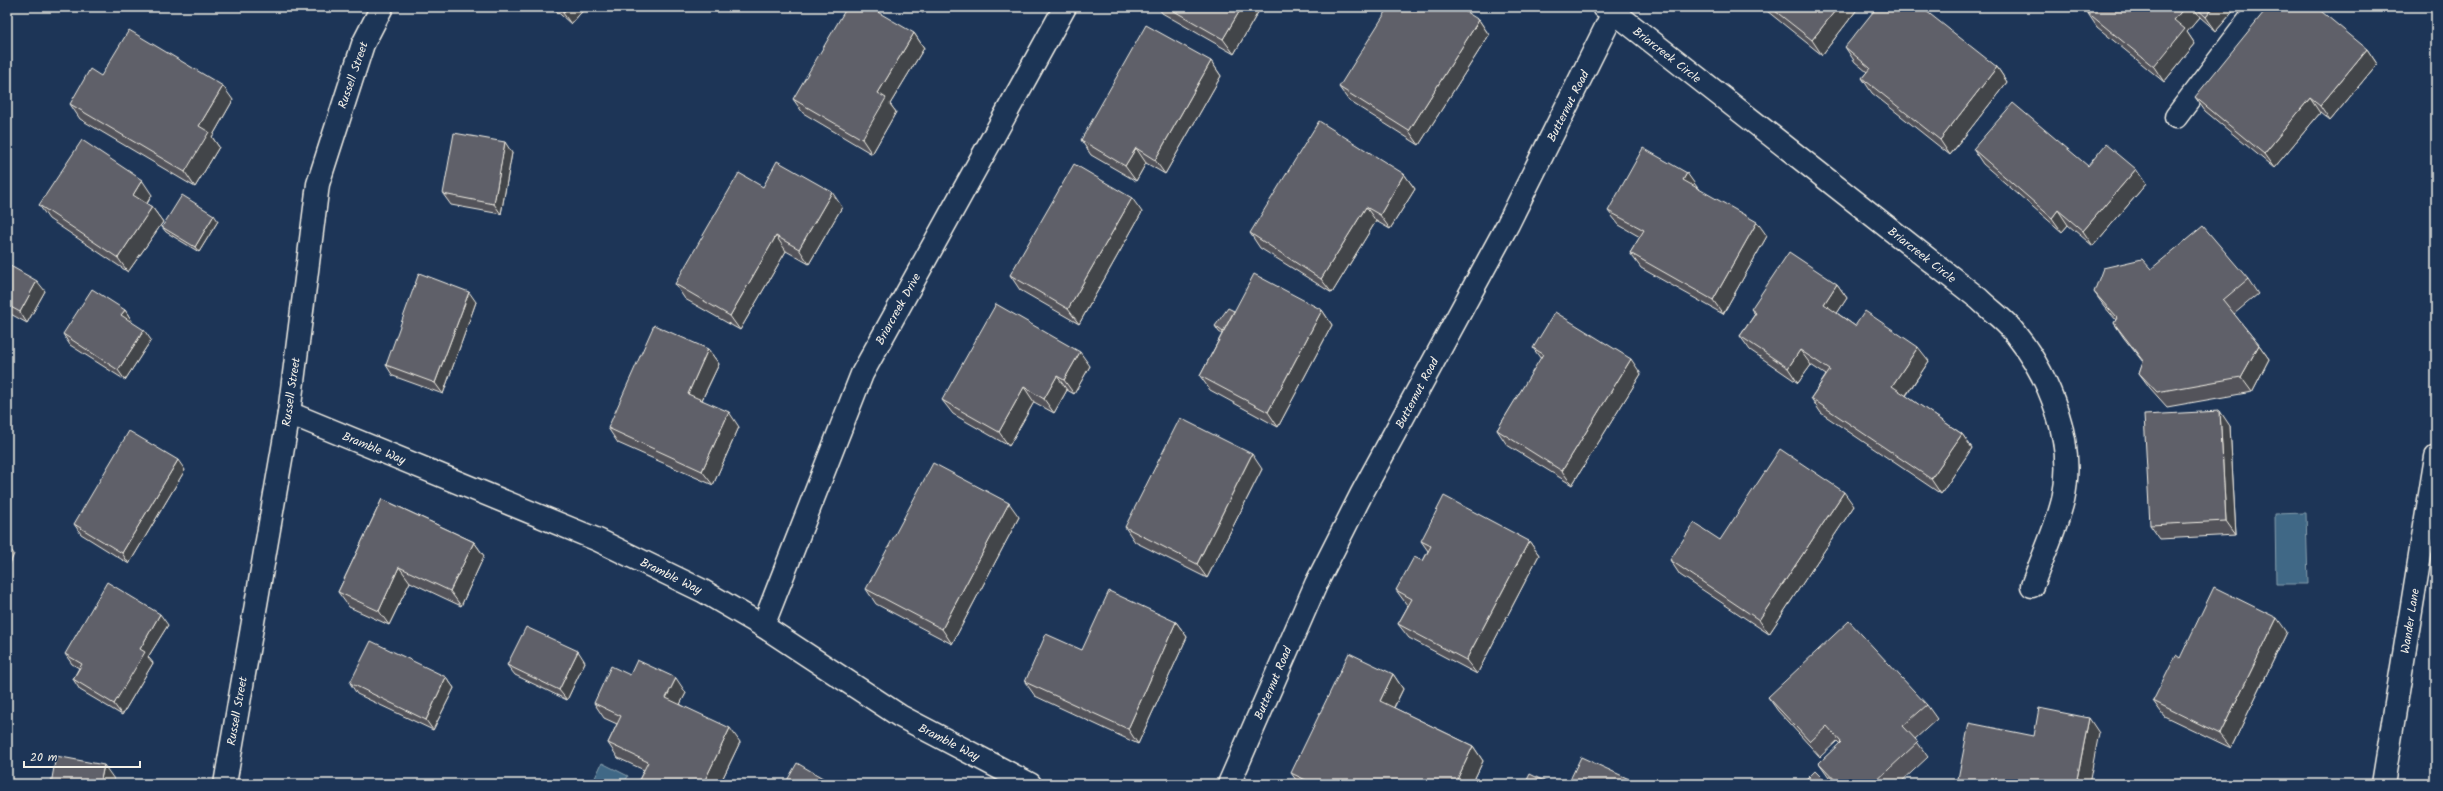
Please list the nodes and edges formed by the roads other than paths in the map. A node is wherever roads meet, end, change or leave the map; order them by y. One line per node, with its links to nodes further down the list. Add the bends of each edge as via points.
1 (382, 7): 6 (street, Russell Street, via 363,44 318,184)
2 (1065, 7): 9 (street, Briarcreek Drive, via 862,374)
3 (2259, 7): 5 (street)
4 (1611, 9): 8 (street, Briarcreek Circle, via 1979,299 2014,331 2042,372 2059,417 2066,467 2063,500); 12 (street, Butternut Road, via 1508,224 1362,493 1316,584)
5 (2176, 118)
6 (289, 413): 9 (street, Bramble Way, via 598,540 703,591); 10 (street, Russell Street)
7 (2436, 458): 13 (street, Wander Lane)
8 (2032, 586)
9 (763, 626): 11 (street, Bramble Way, via 900,716)
10 (225, 784)
11 (1030, 784)
12 (1229, 784)
13 (2383, 784)

